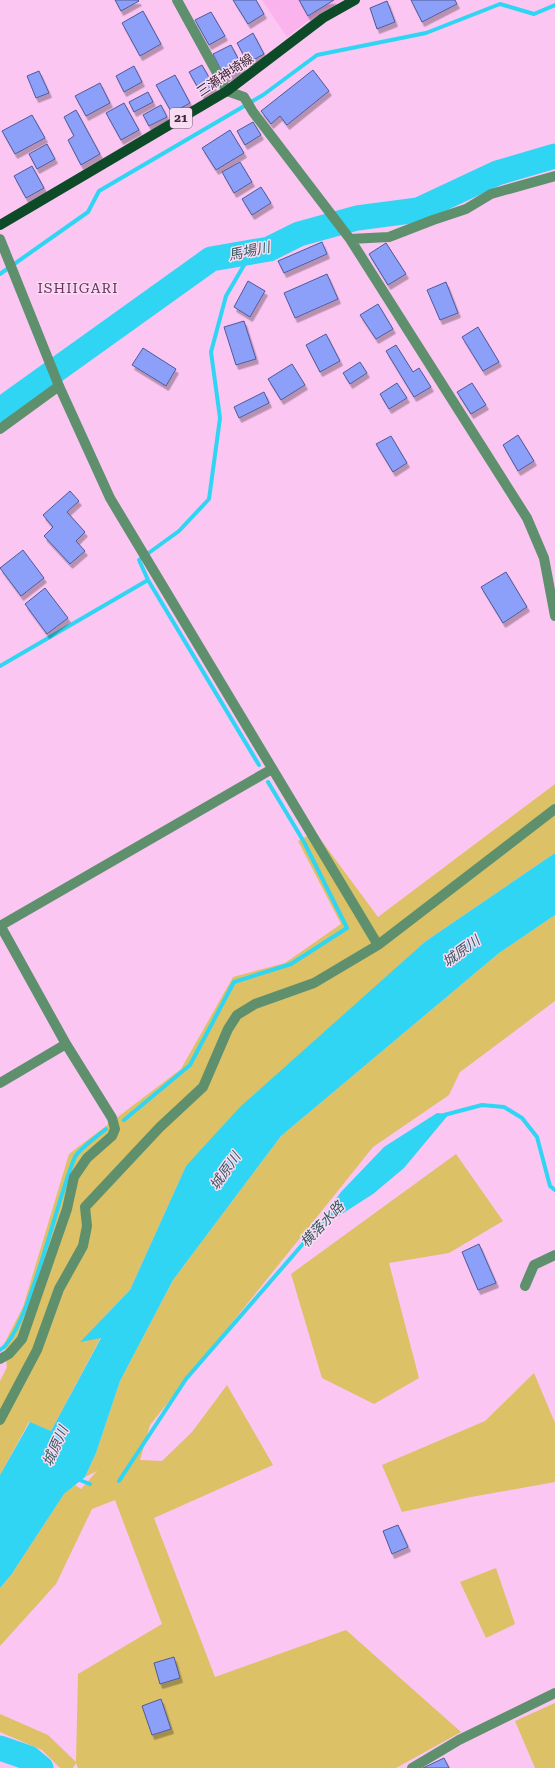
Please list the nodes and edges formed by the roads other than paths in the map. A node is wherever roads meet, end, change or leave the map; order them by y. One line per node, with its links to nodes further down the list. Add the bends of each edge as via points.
1 (177, 0): 3 (street)
2 (355, 0): 3 (main road, 三瀬神埼線 / 21, via 323,18)
3 (227, 92): 5 (main road, 三瀬神埼線 / 21); 7 (street, via 244,97)
4 (555, 176): 7 (street, via 491,194 466,209 389,237)
5 (0, 225)
6 (0, 239): 8 (street)
7 (350, 239): 10 (street, via 527,518 544,558)
8 (59, 386): 9 (street); 12 (street, via 110,498)
9 (0, 429)
10 (554, 601): 11 (street)
11 (555, 616)
12 (272, 769): 14 (street); 15 (street)
13 (555, 808): 15 (street)
14 (0, 926): 16 (street)
15 (378, 946): 18 (street, via 314,983 255,1004 237,1015 228,1029 203,1087 160,1127)
16 (66, 1044): 17 (street); 19 (street, via 112,1118 115,1129 112,1136 87,1158 74,1177)
17 (0, 1083)
18 (85, 1207): 19 (street); 23 (street, via 87,1226 83,1246 59,1289 37,1350)
19 (67, 1208): 22 (street, via 22,1339)
20 (555, 1255): 21 (street, via 534,1265)
21 (525, 1286)
22 (0, 1360)
23 (0, 1420)
24 (555, 1693): 25 (street, via 459,1740)
25 (412, 1768)

